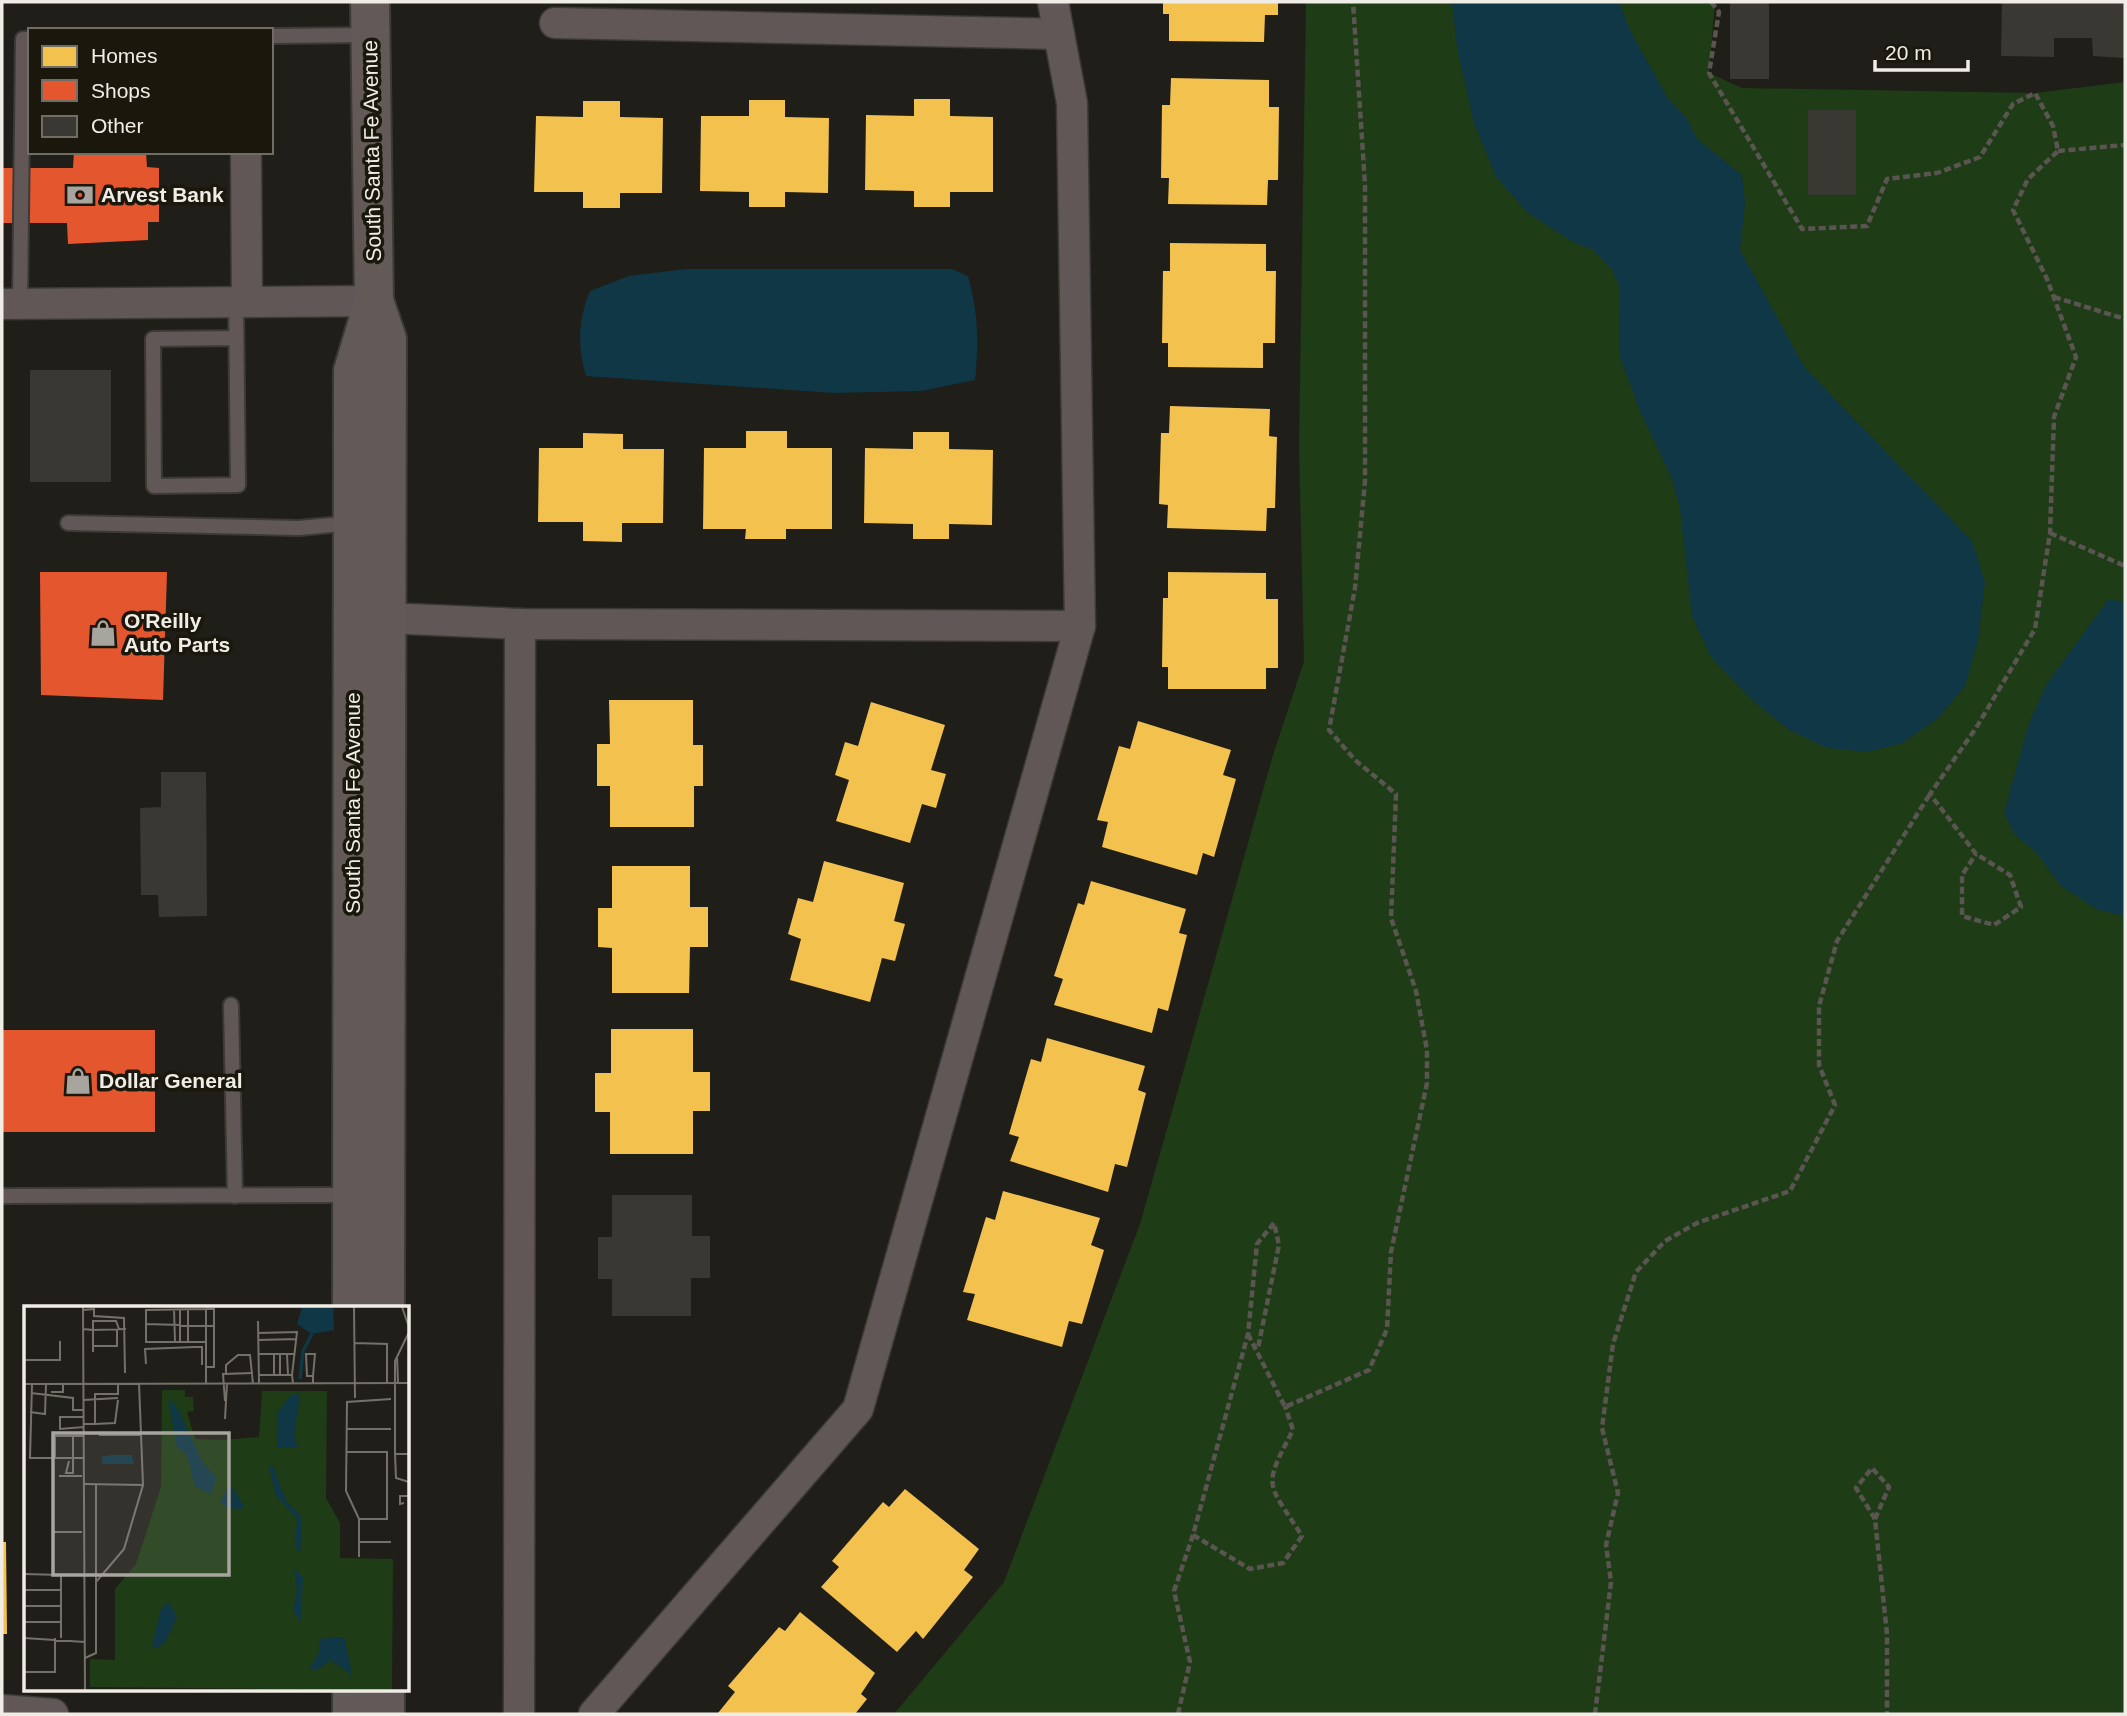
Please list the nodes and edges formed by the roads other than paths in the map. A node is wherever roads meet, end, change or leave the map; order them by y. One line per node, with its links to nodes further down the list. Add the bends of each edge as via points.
1 (1053, 2): 4 (street)
2 (371, 18): 5 (lane); 8 (main road, South Santa Fe Avenue)
3 (555, 23): 4 (street)
4 (1059, 34): 16 (street, via 1072,103)
5 (273, 36)
6 (28, 39): 10 (lane, via 23,39)
7 (246, 154): 9 (street)
8 (374, 301): 9 (street); 12 (main road, South Santa Fe Avenue, via 353,371); 14 (main road, South Santa Fe Avenue, via 387,339)
9 (241, 302): 10 (street); 11 (lane)
10 (11, 304)
11 (236, 338): 11 (lane, via 238,485 154,486 153,339)
12 (354, 522): 13 (lane, via 299,528); 18 (main road, South Santa Fe Avenue)
13 (68, 523)
14 (387, 618): 15 (street); 22 (main road, South Santa Fe Avenue)
15 (520, 624): 16 (street); 29 (street)
16 (1080, 626): 30 (street, via 858,1409)
17 (230, 1004): 20 (lane)
18 (353, 1195): 20 (lane); 21 (main road, South Santa Fe Avenue)
19 (2, 1196): 20 (lane)
20 (235, 1196)
21 (352, 1306)
22 (385, 1306)
23 (352, 1692): 27 (main road)
24 (385, 1692): 28 (main road)
25 (2, 1710): 26 (street)
26 (52, 1714)
27 (352, 1714)
28 (385, 1714)
29 (519, 1714)
30 (594, 1714)

